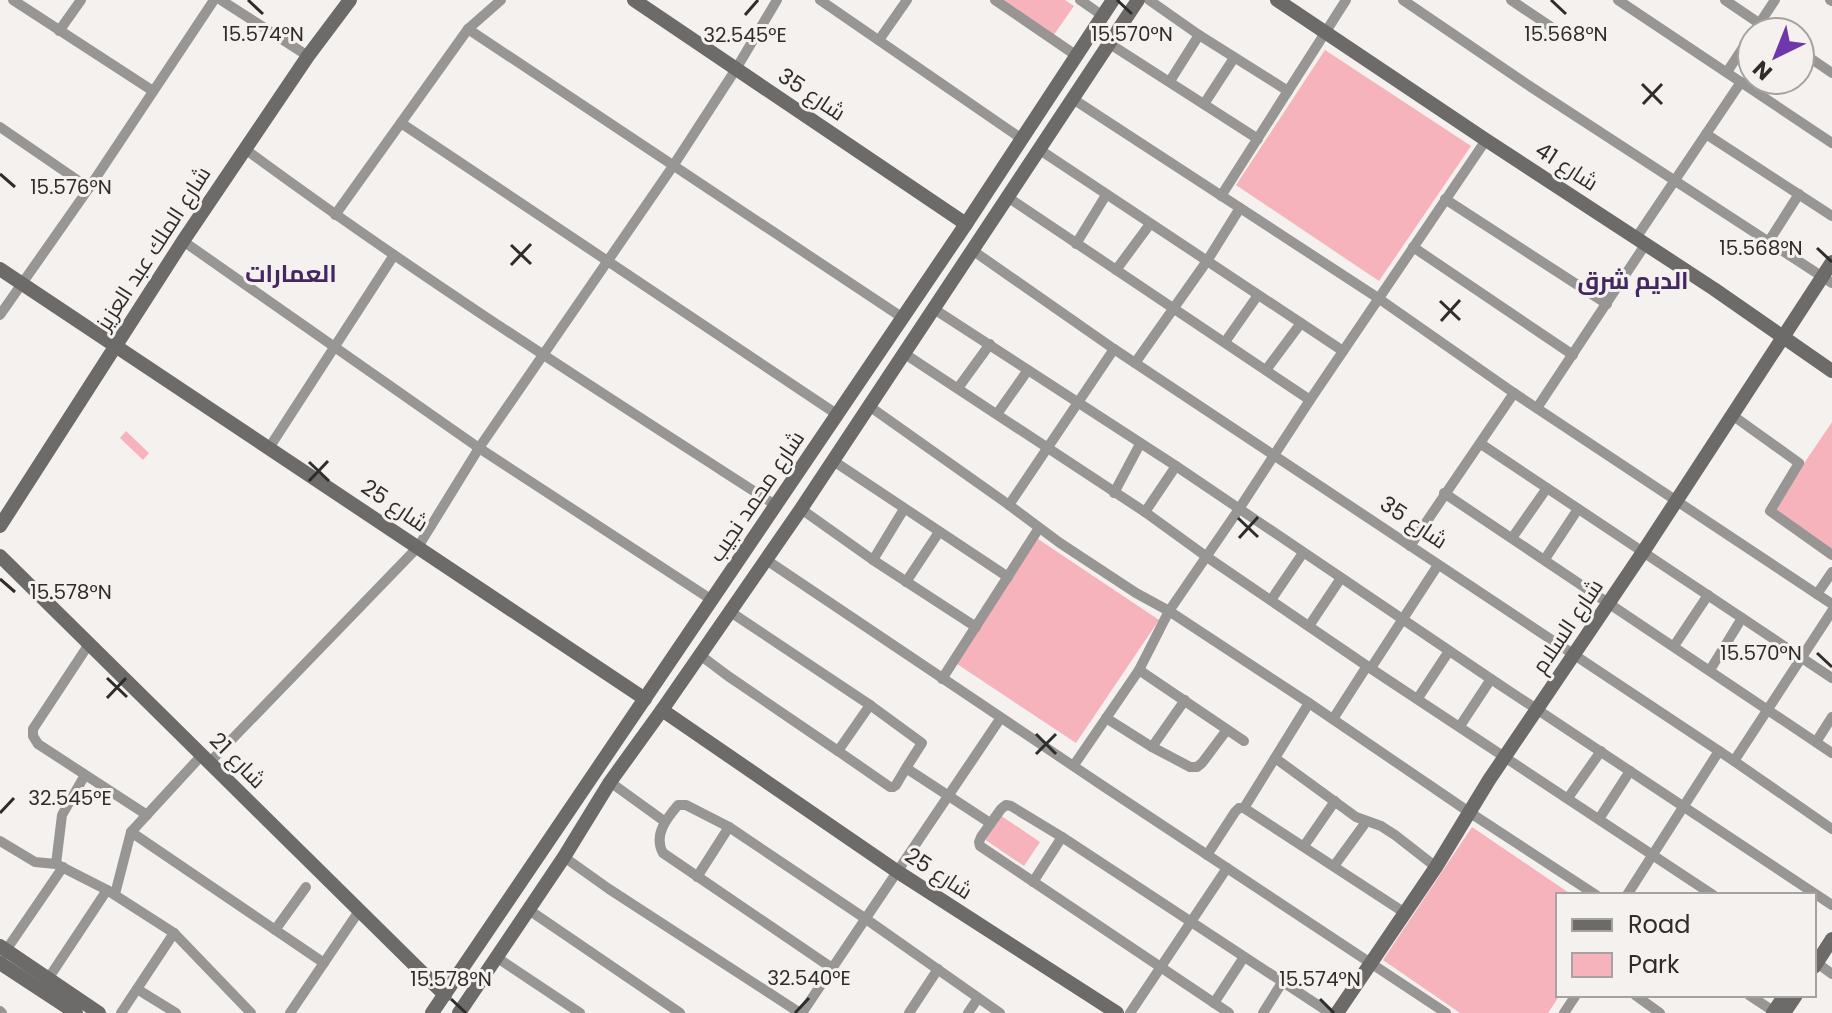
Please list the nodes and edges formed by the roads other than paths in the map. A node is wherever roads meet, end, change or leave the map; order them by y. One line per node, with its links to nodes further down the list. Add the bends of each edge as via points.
1 (13, 0): 25 (street)
2 (81, 0): 25 (street)
3 (214, 0): 40 (street)
4 (221, 0): 31 (street)
5 (350, 0): 31 (street, شارع الملك عبد العزيز)
6 (501, 0): 24 (street)
7 (634, 0): 35 (street, شارع 35)
8 (777, 0): 35 (street)
9 (820, 0): 29 (street)
10 (907, 0): 29 (street)
11 (995, 0): 32 (street)
12 (1080, 0): 22 (street)
13 (1113, 0): 22 (street, شارع محمد نجيب)
14 (1138, 0): 30 (street, شارع محمد نجيب)
15 (1149, 0): 28 (street)
16 (1277, 0): 27 (street, شارع 41)
17 (1346, 0): 27 (street)
18 (1403, 0): 55 (street)
19 (1511, 0): 26 (street)
20 (1618, 0): 36 (street)
21 (1725, 0): 23 (street)
22 (1103, 16): 32 (street, شارع محمد نجيب)
23 (1741, 16)
24 (468, 29): 45 (street); 54 (street)
25 (59, 31): 40 (street)
26 (1557, 31)
27 (1325, 32): 41 (street); 50 (street, شارع 41)
28 (1199, 35): 33 (street); 38 (street)
29 (879, 40): 48 (street)
30 (1110, 44): 38 (street); 43 (street, شارع محمد نجيب)
31 (308, 56): 52 (street, شارع الملك عبد العزيز)
32 (1077, 56): 48 (street, شارع محمد نجيب)
33 (1234, 58): 41 (street); 44 (street)
34 (1736, 58): 36 (street)
35 (736, 69): 54 (street); 65 (street, شارع 35)
36 (1727, 72): 37 (street)
37 (1736, 78)
38 (1170, 81): 44 (street)
39 (1736, 89): 47 (street)
40 (153, 91): 56 (street)
41 (1288, 91): 49 (street)
42 (1762, 96): 51 (street)
43 (1073, 99): 53 (street, شارع محمد نجيب); 59 (street)
44 (1204, 104): 49 (street)
45 (401, 123): 63 (street); 74 (street)
46 (0, 127): 56 (street)
47 (1706, 134): 55 (street); 57 (street)
48 (1022, 139): 65 (street, شارع محمد نجيب)
49 (1258, 139): 59 (street)
50 (1486, 140): 61 (street); 69 (street, شارع 41)
51 (1832, 143)
52 (245, 149): 63 (street); 67 (street, شارع الملك عبد العزيز)
53 (1040, 150): 58 (street); 60 (street, شارع محمد نجيب)
54 (673, 166): 74 (street); 87 (street)
55 (1676, 180): 68 (street); 69 (street)
56 (89, 188): 80 (street)
57 (1799, 194): 64 (street); 68 (street)
58 (1106, 195): 66 (street); 70 (street)
59 (1221, 196): 62 (street)
60 (1009, 198): 70 (street); 72 (street, شارع محمد نجيب)
61 (1445, 199): 71 (street); 83 (street)
62 (1240, 208): 75 (street); 82 (street)
63 (335, 215): 73 (street)
64 (1832, 216)
65 (966, 224): 87 (street, شارع محمد نجيب)
66 (1150, 224): 75 (street); 78 (street)
67 (183, 241): 92 (street, شارع الملك عبد العزيز); 93 (street)
68 (1769, 241): 79 (street)
69 (1641, 242): 83 (street); 89 (street, شارع 41)
70 (1076, 244): 78 (street)
71 (1413, 247): 82 (street); 98 (street)
72 (972, 250): 84 (street, شارع محمد نجيب); 94 (street, شارع 35)
73 (394, 255): 93 (street); 96 (street)
74 (607, 259): 96 (street); 110 (street)
75 (1207, 261): 81 (street); 85 (street)
76 (1832, 262): 79 (street, شارع السلام)
77 (0, 269): 80 (street, شارع 25)
78 (1116, 270): 85 (street)
79 (1827, 280): 89 (street, شارع السلام)
80 (21, 283): 86 (street); 92 (street, شارع 25)
81 (1258, 295): 88 (street); 90 (street)
82 (1378, 298): 95 (street); 104 (street)
83 (1607, 304): 98 (street)
84 (934, 309): 91 (street); 97 (street, شارع محمد نجيب)
85 (1174, 310): 90 (street); 99 (street)
86 (0, 315)
87 (903, 318): 110 (street, شارع محمد نجيب)
88 (1301, 323): 95 (street); 101 (street)
89 (1783, 337): 102 (street, شارع 41); 111 (street, شارع السلام)
90 (1225, 342): 101 (street)
91 (990, 344): 100 (street); 103 (street)
92 (115, 345): 114 (street, شارع 25); 131 (street, شارع الملك عبد العزيز)
93 (333, 347): 114 (street); 115 (street)
94 (1114, 349): 99 (street, شارع 35); 106 (street)
95 (1343, 351): 105 (street)
96 (542, 354): 115 (street); 125 (street)
97 (905, 354): 103 (street); 107 (street, شارع محمد نجيب)
98 (1573, 355): 108 (street)
99 (1135, 363): 117 (street, شارع 35)
100 (1028, 370): 106 (street); 109 (street)
101 (1266, 370): 105 (street)
102 (1832, 371)
103 (958, 388): 109 (street)
104 (1514, 393): 108 (street); 113 (street)
105 (1310, 400): 117 (street)
106 (1078, 402): 112 (street); 116 (street)
107 (869, 406): 118 (street, شارع محمد نجيب); 124 (street)
108 (1537, 408): 123 (street)
109 (997, 414): 116 (street)
110 (838, 415): 125 (street, شارع محمد نجيب)
111 (1732, 415): 123 (street, شارع السلام); 139 (street, via 1799,463 1771,512)
112 (1140, 444): 119 (street); 121 (street)
113 (1481, 444): 120 (street); 122 (street)
114 (269, 448): 136 (street, شارع 25)
115 (479, 448): 136 (street); 152 (street)
116 (1047, 449): 121 (street); 124 (street)
117 (1275, 455): 128 (street); 135 (street, شارع 35)
118 (832, 460): 126 (street, شارع محمد نجيب); 127 (street)
119 (1176, 466): 128 (street); 130 (street)
120 (1547, 488): 129 (street); 134 (street)
121 (1114, 493): 130 (street)
122 (1444, 493): 134 (street); 135 (street)
123 (1675, 502): 137 (street, شارع السلام); 150 (street)
124 (1009, 505): 132 (street)
125 (777, 506): 152 (street, شارع محمد نجيب)
126 (801, 509): 142 (street, شارع محمد نجيب); 144 (street)
127 (904, 509): 133 (street); 144 (street)
128 (1239, 509): 138 (street); 141 (street)
129 (1578, 509): 137 (street); 143 (street)
130 (1145, 512): 141 (street)
131 (0, 526)
132 (1039, 528): 147 (street); 157 (street)
133 (939, 532): 147 (street); 149 (street)
134 (1512, 538): 143 (street)
135 (1410, 546): 145 (street, شارع 35)
136 (418, 547): 176 (street, شارع 25); 198 (street)
137 (1643, 552): 151 (street); 154 (street, شارع السلام)
138 (1303, 553): 148 (street); 153 (street)
139 (1832, 555)
140 (0, 556): 163 (street, شارع 21)
141 (1207, 557): 153 (street); 157 (street)
142 (765, 559): 156 (street, شارع محمد نجيب); 173 (street)
143 (1545, 559): 154 (street)
144 (873, 560): 149 (street)
145 (1438, 565): 160 (street); 167 (street, شارع 35)
146 (1832, 572): 150 (street)
147 (1008, 577): 162 (street)
148 (1341, 578): 160 (street); 161 (street)
149 (906, 582): 162 (street)
150 (1817, 594): 155 (street)
151 (1708, 595): 159 (street); 164 (street)
152 (712, 600): 176 (street, شارع محمد نجيب)
153 (1271, 600): 161 (street)
154 (1609, 602): 164 (street); 167 (street, شارع السلام)
155 (1832, 604)
156 (729, 611): 166 (street, شارع محمد نجيب); 179 (street)
157 (1169, 611): 170 (street); 178 (street)
158 (1832, 611): 168 (street)
159 (1742, 618): 168 (street); 171 (street)
160 (1403, 619): 165 (street); 169 (street)
161 (1309, 626): 169 (street)
162 (976, 627): 173 (street)
163 (89, 644): 198 (street, شارع 21); 203 (street, via 33,729 38,744)
164 (1674, 646): 171 (street)
165 (1449, 651): 174 (street); 175 (street)
166 (700, 655): 182 (street, شارع محمد نجيب); 192 (street)
167 (1574, 655): 180 (street, شارع السلام); 194 (street, شارع 35)
168 (1802, 658): 172 (street); 181 (street)
169 (1369, 667): 175 (street); 186 (street)
170 (1139, 670): 177 (street); 184 (street)
171 (1710, 670): 181 (street)
172 (1832, 678)
173 (942, 679): 185 (street)
174 (1491, 679): 180 (street); 187 (street)
175 (1418, 698): 187 (street)
176 (645, 699): 182 (street); 262 (street, شارع محمد نجيب)
177 (1185, 700): 188 (street); 191 (street)
178 (1309, 703): 186 (street); 197 (street)
179 (870, 705): 192 (street); 201 (street, via 922,743)
180 (1538, 709): 193 (street); 196 (street, شارع السلام)
181 (1767, 709): 190 (street); 199 (street)
182 (662, 710): 204 (street, شارع محمد نجيب); 229 (street, شارع 25)
183 (1832, 717): 190 (street)
184 (1106, 718): 191 (street); 200 (street)
185 (1000, 719): 200 (street); 205 (street)
186 (1333, 719): 210 (street)
187 (1460, 726): 196 (street)
188 (1226, 731): 189 (street); 191 (street, via 1197,767)
189 (1244, 741)
190 (1816, 742): 195 (street)
191 (1152, 747)
192 (838, 751): 201 (street, via 890,787)
193 (1601, 751): 202 (street); 206 (street)
194 (1719, 751): 199 (street, شارع 35); 208 (street)
195 (1832, 753)
196 (1506, 756): 206 (street); 210 (street, شارع السلام)
197 (1275, 758): 207 (street); 209 (street)
198 (206, 759): 211 (street); 239 (street, شارع 21)
199 (1734, 761): 217 (street, شارع 35)
200 (1074, 765): 222 (street)
201 (906, 768): 205 (street)
202 (1630, 771): 208 (street); 212 (street)
203 (85, 775): 211 (street); 225 (street, via 62,815)
204 (610, 782): 213 (street); 224 (street, شارع محمد نجيب)
205 (949, 797): 215 (street); 229 (street)
206 (1568, 798): 212 (street)
207 (1335, 801): 214 (street); 221 (street)
208 (1684, 806): 223 (street); 237 (street)
209 (1244, 808): 221 (street); 222 (street, via 1235,812)
210 (1469, 812): 227 (street, شارع السلام); 234 (street)
211 (147, 815): 218 (street)
212 (1599, 819): 223 (street)
213 (664, 821): 216 (street, via 682,804); 230 (street, via 659,840 663,853)
214 (1366, 822): 226 (street); 227 (street, via 1395,835)
215 (990, 823): 219 (street, via 1006,805); 231 (street, via 980,846)
216 (729, 827): 230 (street); 241 (street)
217 (1832, 829)
218 (131, 832): 233 (street); 244 (street)
219 (1062, 837): 231 (street); 242 (street)
220 (0, 841): 225 (street, via 35,862)
221 (1304, 846): 226 (street)
222 (1207, 855): 228 (street)
223 (1653, 855): 235 (street); 236 (street)
224 (564, 857): 238 (street, شارع محمد نجيب); 281 (street)
225 (59, 866): 233 (street); 247 (street)
226 (1334, 866): 240 (street)
227 (1436, 867): 240 (street, شارع السلام)
228 (1227, 868): 242 (street); 254 (street)
229 (898, 872): 241 (street); 270 (street, شارع 25)
230 (697, 877): 256 (street)
231 (1033, 882): 255 (street)
232 (306, 887): 244 (street)
233 (111, 892): 245 (street); 259 (street)
234 (1593, 893)
235 (1628, 893)
236 (1710, 893)
237 (1814, 893)
238 (529, 910): 248 (street, شارع محمد نجيب); 267 (street)
239 (359, 911): 253 (street); 262 (street, شارع 21)
240 (1405, 913): 254 (street, شارع السلام)
241 (866, 919): 256 (street); 257 (street)
242 (1192, 921): 249 (street); 255 (street)
243 (1832, 924): 250 (street)
244 (275, 930): 253 (street)
245 (174, 933): 261 (street); 275 (street)
246 (1832, 939): 251 (street)
247 (2, 954): 259 (street); 271 (street)
248 (496, 957): 269 (street, شارع محمد نجيب); 278 (street)
249 (1244, 957): 260 (street); 268 (street)
250 (1816, 959)
251 (1816, 960)
252 (1816, 962): 258 (street)
253 (324, 963): 276 (street)
254 (1370, 963): 289 (street, شارع السلام); 290 (street)
255 (1161, 967): 268 (street); 285 (street)
256 (832, 968): 281 (street)
257 (938, 969): 266 (street); 282 (street)
258 (1832, 974)
259 (48, 979): 272 (street)
260 (1283, 981): 287 (street); 288 (street)
261 (137, 989): 273 (street); 274 (street)
262 (445, 995): 277 (street, شارع محمد نجيب)
263 (1638, 997): 291 (street)
264 (1752, 997): 292 (street)
265 (1794, 997): 292 (street)
266 (978, 998): 283 (street); 284 (street)
267 (666, 1003): 279 (street); 280 (street)
268 (1214, 1003): 286 (street)
269 (464, 1011)
270 (1109, 1011)
271 (76, 1013)
272 (99, 1013)
273 (121, 1013)
274 (176, 1013)
275 (251, 1013)
276 (290, 1013)
277 (432, 1013)
278 (580, 1013)
279 (658, 1013)
280 (680, 1013)
281 (801, 1013)
282 (909, 1013)
283 (968, 1013)
284 (1000, 1013)
285 (1130, 1013)
286 (1229, 1013)
287 (1263, 1013)
288 (1330, 1013)
289 (1337, 1013)
290 (1446, 1013)
291 (1660, 1013)
292 (1777, 1013)

